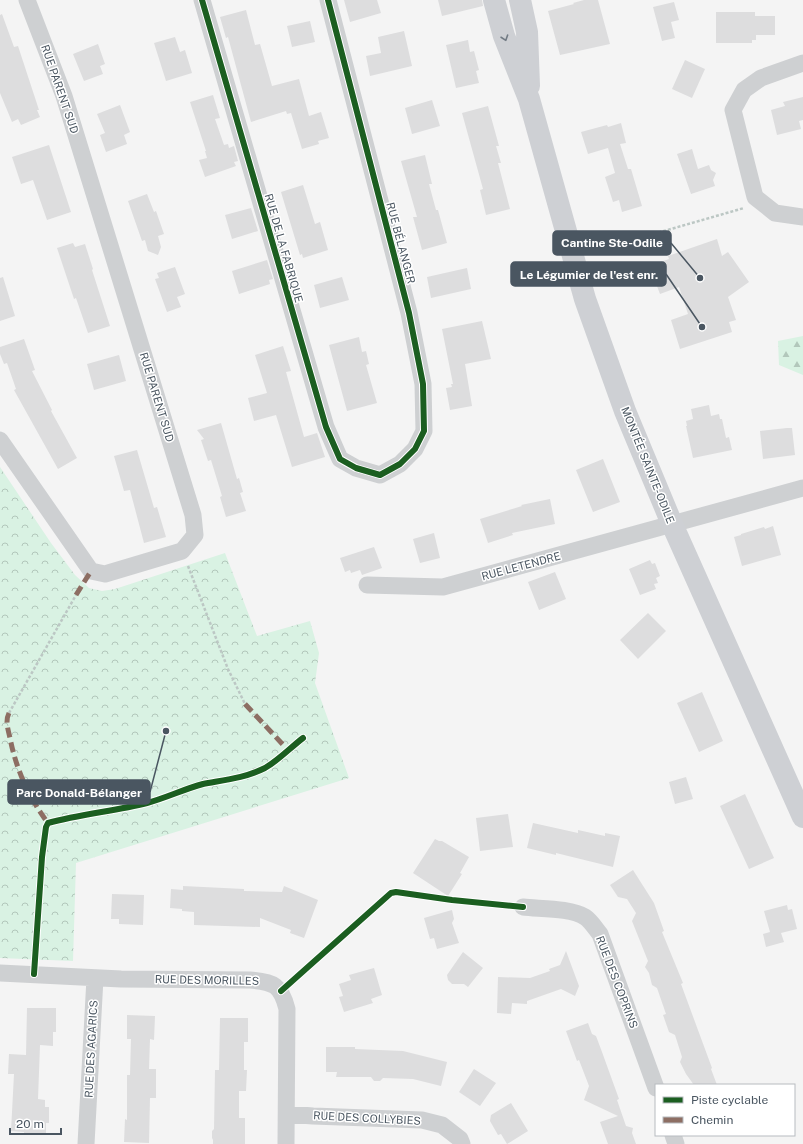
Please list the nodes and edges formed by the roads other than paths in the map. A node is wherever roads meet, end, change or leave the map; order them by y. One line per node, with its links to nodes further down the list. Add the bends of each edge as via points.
1 (27, 0): 9 (street, RUE PARENT SUD, via 64,96 193,515 195,535 182,552 105,574 91,571)
2 (202, 0): 10 (street, RUE DE LA FABRIQUE, via 326,428 340,459 356,468)
3 (328, 0): 10 (street, RUE BÉLANGER, via 409,313 423,384 424,431 415,450 400,464)
4 (494, 0): 7 (main road, MONTÉE SAINTE-ODILE, one-way to 7, via 504,36)
5 (520, 0): 7 (main road, MONTÉE SAINTE-ODILE, via 527,32)
6 (803, 63): 8 (street, via 761,78 744,90 733,110 755,198 768,208)
7 (530, 99): 12 (main road, MONTÉE SAINTE-ODILE, via 585,299 625,411)
8 (803, 217)
9 (0, 440)
10 (380, 475)
11 (803, 488): 12 (street, RUE LETENDRE)
12 (672, 524): 13 (street, RUE LETENDRE, via 443,587); 14 (main road, MONTÉE SAINTE-ODILE)
13 (367, 585)
14 (803, 817)
15 (523, 907): 18 (street, RUE DES COPRINS, via 575,912 592,923 600,934)
16 (0, 973): 17 (street, RUE DES MORILLES)
17 (94, 978): 19 (street, RUE DES MORILLES, via 250,980 274,985 281,991 287,1009); 20 (street, RUE DES AGARICS)
18 (655, 1085)
19 (287, 1114): 21 (street, RUE DES MORILLES); 22 (street, RUE DES COLLYBIES, via 422,1120 442,1125 460,1139)
20 (86, 1144)
21 (286, 1144)
22 (462, 1144)

